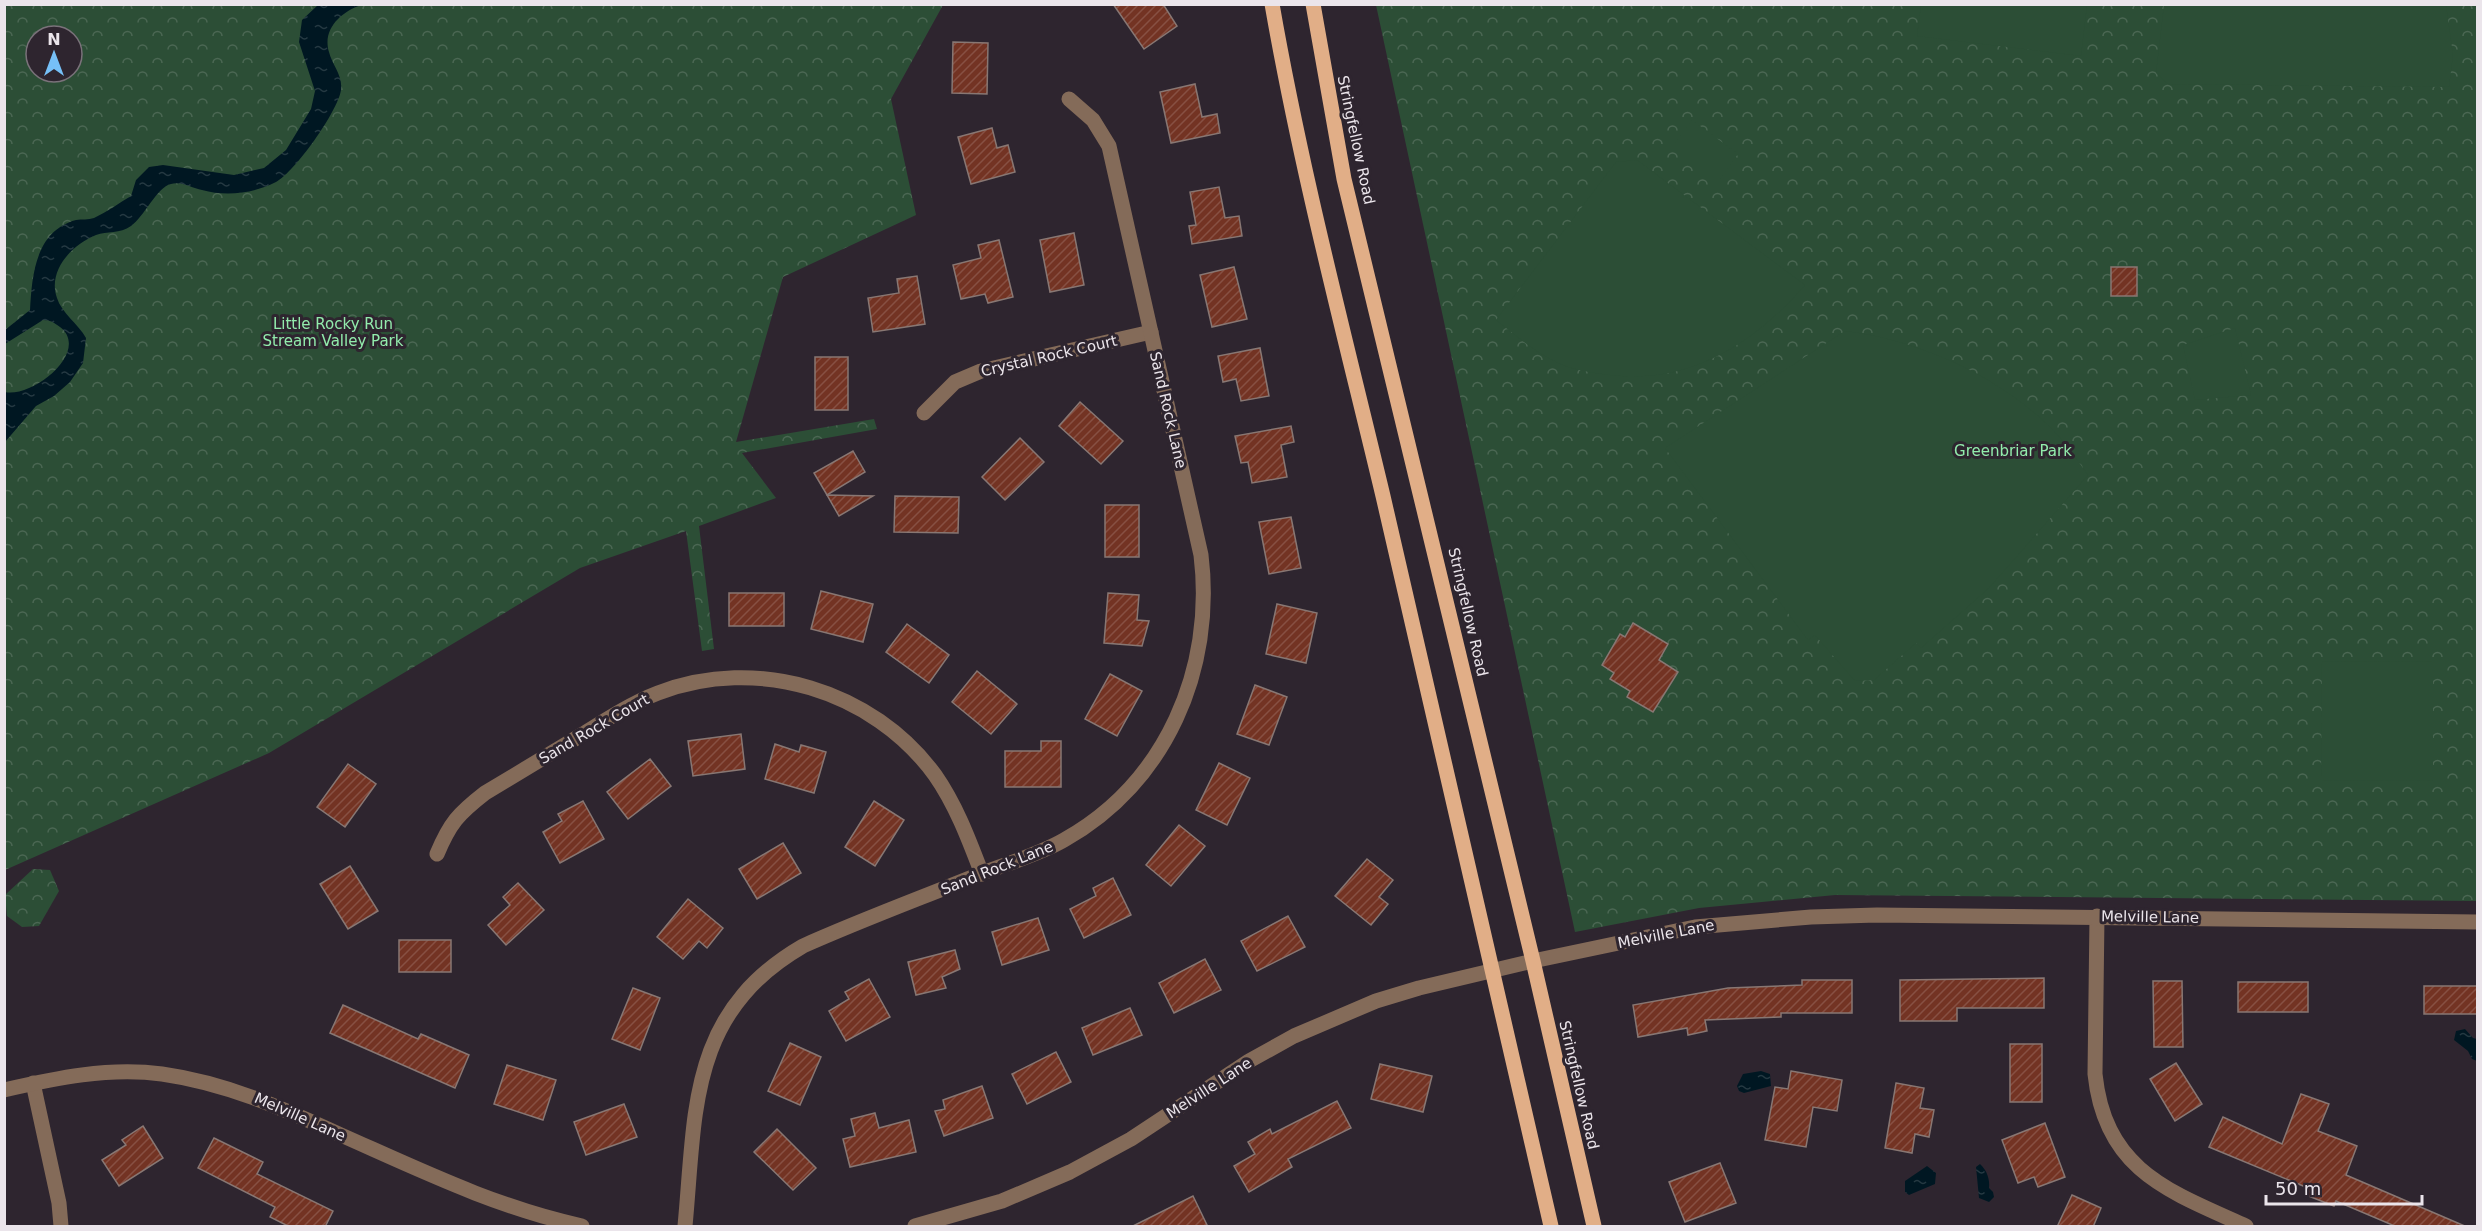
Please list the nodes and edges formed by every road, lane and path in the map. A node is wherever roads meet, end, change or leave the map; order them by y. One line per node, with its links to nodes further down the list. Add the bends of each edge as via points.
1 (1272, 4): 11 (main road, via 1332,293)
2 (1313, 4): 10 (main road, Stringfellow Road, via 1344,179)
3 (1069, 99): 4 (street, Sand Rock Lane, via 1093,120 1109,146)
4 (1151, 332): 5 (street, Crystal Rock Court, via 981,371 955,382); 7 (street, Sand Rock Lane, via 1203,570 1202,634 1190,688 1155,758 1104,813 1044,850)
5 (924, 412)
6 (437, 854): 7 (street, Sand Rock Court, via 448,827 478,798 627,707 687,684 750,677 831,694 864,710 898,734 948,795)
7 (982, 874): 16 (street, Sand Rock Lane, via 803,946 769,969 740,998 716,1036 701,1078)
8 (2097, 916): 9 (street, Melville Lane); 10 (street, Melville Lane, via 1866,915 1752,921 1695,927); 20 (street, via 2095,1074 2097,1098 2108,1130 2134,1166 2154,1182)
9 (2478, 922)
10 (1533, 961): 11 (street, Melville Lane); 19 (main road, Stringfellow Road)
11 (1494, 970): 17 (street, Melville Lane, via 1419,988 1335,1017 1249,1061 1131,1139 1070,1172 1002,1201); 18 (main road)
12 (33, 1083): 13 (street, Melville Lane); 14 (street); 15 (street, Melville Lane, via 111,1072 207,1082 259,1098 453,1185 513,1208)
13 (4, 1090)
14 (61, 1227)
15 (582, 1227)
16 (685, 1227)
17 (915, 1227)
18 (1551, 1227)
19 (1594, 1227)
20 (2246, 1227)

